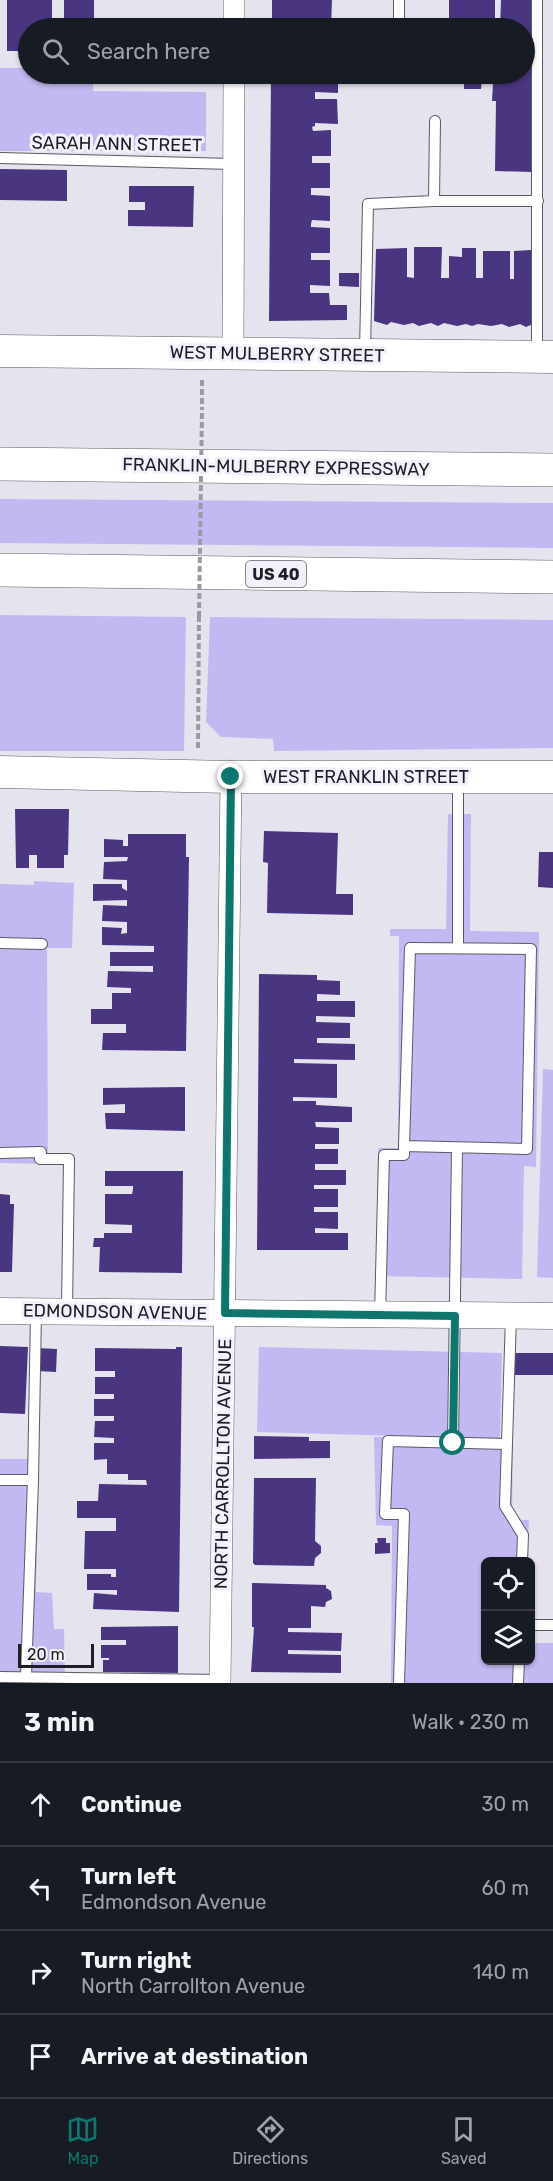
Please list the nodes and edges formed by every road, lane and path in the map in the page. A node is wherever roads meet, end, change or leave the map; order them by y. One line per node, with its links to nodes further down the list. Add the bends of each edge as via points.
1 (234, 0): 4 (street)
2 (399, 0): 5 (lane)
3 (537, 0): 11 (lane)
4 (234, 18)
5 (399, 18)
6 (234, 84): 9 (street)
7 (435, 121): 10 (lane)
8 (0, 158): 9 (lane, SARAH ANN STREET)
9 (233, 164): 13 (street)
10 (434, 201): 11 (lane); 14 (lane, via 368,204)
11 (538, 201): 15 (lane)
12 (0, 351): 13 (main road, WEST MULBERRY STREET)
13 (233, 354): 14 (main road, WEST MULBERRY STREET)
14 (365, 355): 15 (main road, WEST MULBERRY STREET)
15 (545, 357)
16 (202, 375): 20 (path, bridge)
17 (0, 464): 18 (highway, FRANKLIN-MULBERRY EXPRESSWAY)
18 (553, 470)
19 (0, 570): 20 (highway, US 40)
20 (200, 573): 21 (highway, US 40); 22 (path, bridge)
21 (553, 577)
22 (196, 757)
23 (0, 772): 24 (main road, WEST FRANKLIN STREET)
24 (231, 777): 25 (main road, WEST FRANKLIN STREET); 36 (street, NORTH CARROLLTON AVENUE)
25 (458, 777): 26 (main road, WEST FRANKLIN STREET); 29 (lane)
26 (553, 777)
27 (0, 943): 28 (lane)
28 (42, 944)
29 (458, 948): 30 (lane, via 410,948); 31 (lane, via 531,949 527,1149)
30 (404, 1146): 31 (lane); 37 (lane, via 404,1155 384,1155)
31 (457, 1148): 38 (lane)
32 (0, 1153): 35 (lane, via 41,1152 40,1159 69,1159)
33 (0, 1311): 34 (street, EDMONDSON AVENUE)
34 (36, 1312): 35 (street, EDMONDSON AVENUE); 44 (lane)
35 (67, 1312): 36 (street, EDMONDSON AVENUE)
36 (225, 1313): 37 (street, EDMONDSON AVENUE); 51 (street, NORTH CARROLLTON AVENUE)
37 (381, 1315): 38 (street, EDMONDSON AVENUE)
38 (455, 1316): 39 (street, EDMONDSON AVENUE); 41 (lane)
39 (511, 1316): 40 (street, EDMONDSON AVENUE); 42 (lane)
40 (553, 1316)
41 (453, 1443): 42 (lane); 52 (lane, via 387,1441 385,1514 404,1514)
42 (507, 1444): 45 (lane, via 505,1506 523,1535)
43 (0, 1480): 44 (lane)
44 (33, 1480): 49 (lane)
45 (522, 1557)
46 (535, 1625): 47 (lane)
47 (553, 1625)
48 (519, 1665): 53 (lane)
49 (26, 1676): 50 (lane); 51 (lane)
50 (0, 1677)
51 (220, 1682)
52 (399, 1683)
53 (518, 1683)

